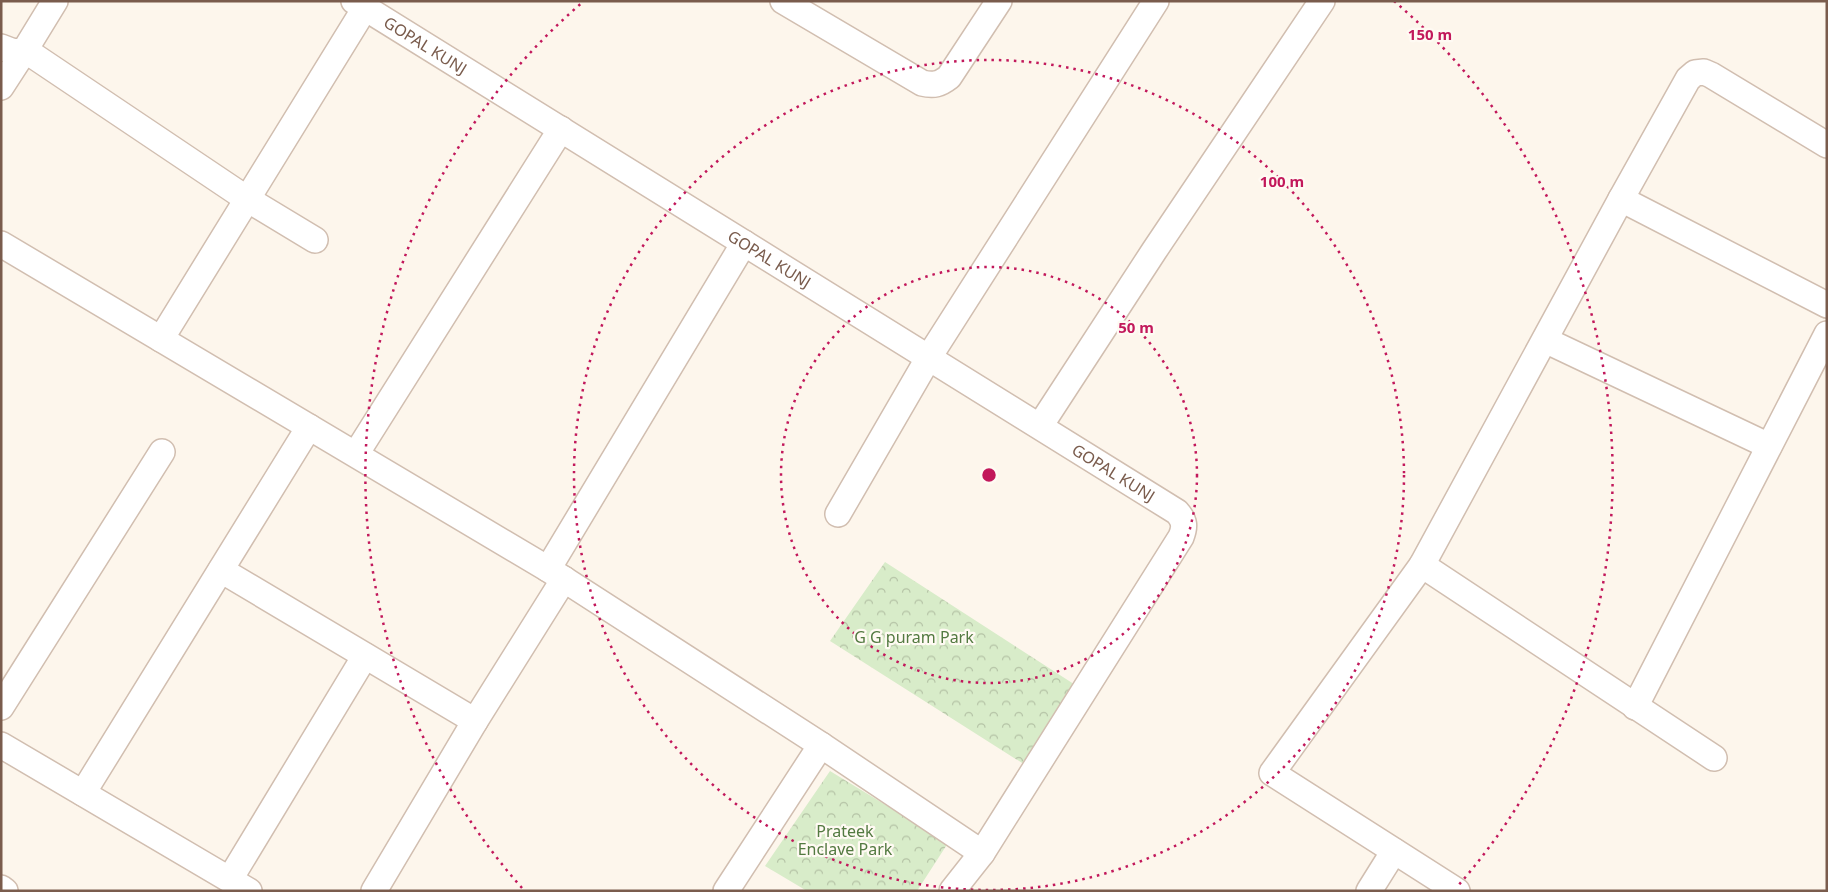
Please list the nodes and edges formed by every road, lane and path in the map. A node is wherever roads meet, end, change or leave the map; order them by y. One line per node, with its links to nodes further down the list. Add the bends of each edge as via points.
1 (55, 1): 7 (street)
2 (783, 1): 3 (street, via 922,82 933,85 949,77)
3 (999, 1)
4 (1156, 1): 20 (street)
5 (1322, 1): 21 (street)
6 (359, 5): 9 (street, GOPAL KUNJ); 11 (street)
7 (13, 49): 8 (street); 11 (street)
8 (1, 87)
9 (561, 130): 14 (street, GOPAL KUNJ); 25 (street)
10 (1827, 145): 12 (street, via 1711,75 1695,73 1688,79)
11 (247, 199): 13 (street); 18 (street)
12 (1621, 199): 16 (street); 19 (street)
13 (315, 240)
14 (744, 243): 20 (street, GOPAL KUNJ); 29 (street)
15 (1, 244): 18 (street)
16 (1827, 305)
17 (1827, 334): 23 (street)
18 (161, 339): 22 (street)
19 (1545, 340): 23 (street); 27 (street)
20 (928, 357): 21 (street, GOPAL KUNJ); 26 (street)
21 (1040, 426): 39 (street, GOPAL KUNJ, via 1177,512 1183,518 1184,528)
22 (309, 427): 25 (street); 28 (street)
23 (1769, 446): 31 (street)
24 (162, 452): 32 (street)
25 (356, 454): 29 (street)
26 (838, 514)
27 (1422, 565): 31 (street); 38 (street, via 1272,773)
28 (221, 570): 30 (street); 37 (street)
29 (556, 574): 33 (street); 35 (street)
30 (365, 656): 33 (street); 40 (street)
31 (1635, 707): 36 (street)
32 (1, 708)
33 (476, 722): 43 (street)
34 (1, 745): 37 (street)
35 (820, 745): 39 (street); 44 (street)
36 (1714, 758)
37 (84, 793): 40 (street)
38 (1394, 851): 46 (street); 47 (street)
39 (982, 853): 45 (street)
40 (240, 885)
41 (1, 888): 42 (street)
42 (5, 891)
43 (374, 891)
44 (726, 891)
45 (952, 891)
46 (1369, 891)
47 (1457, 891)

